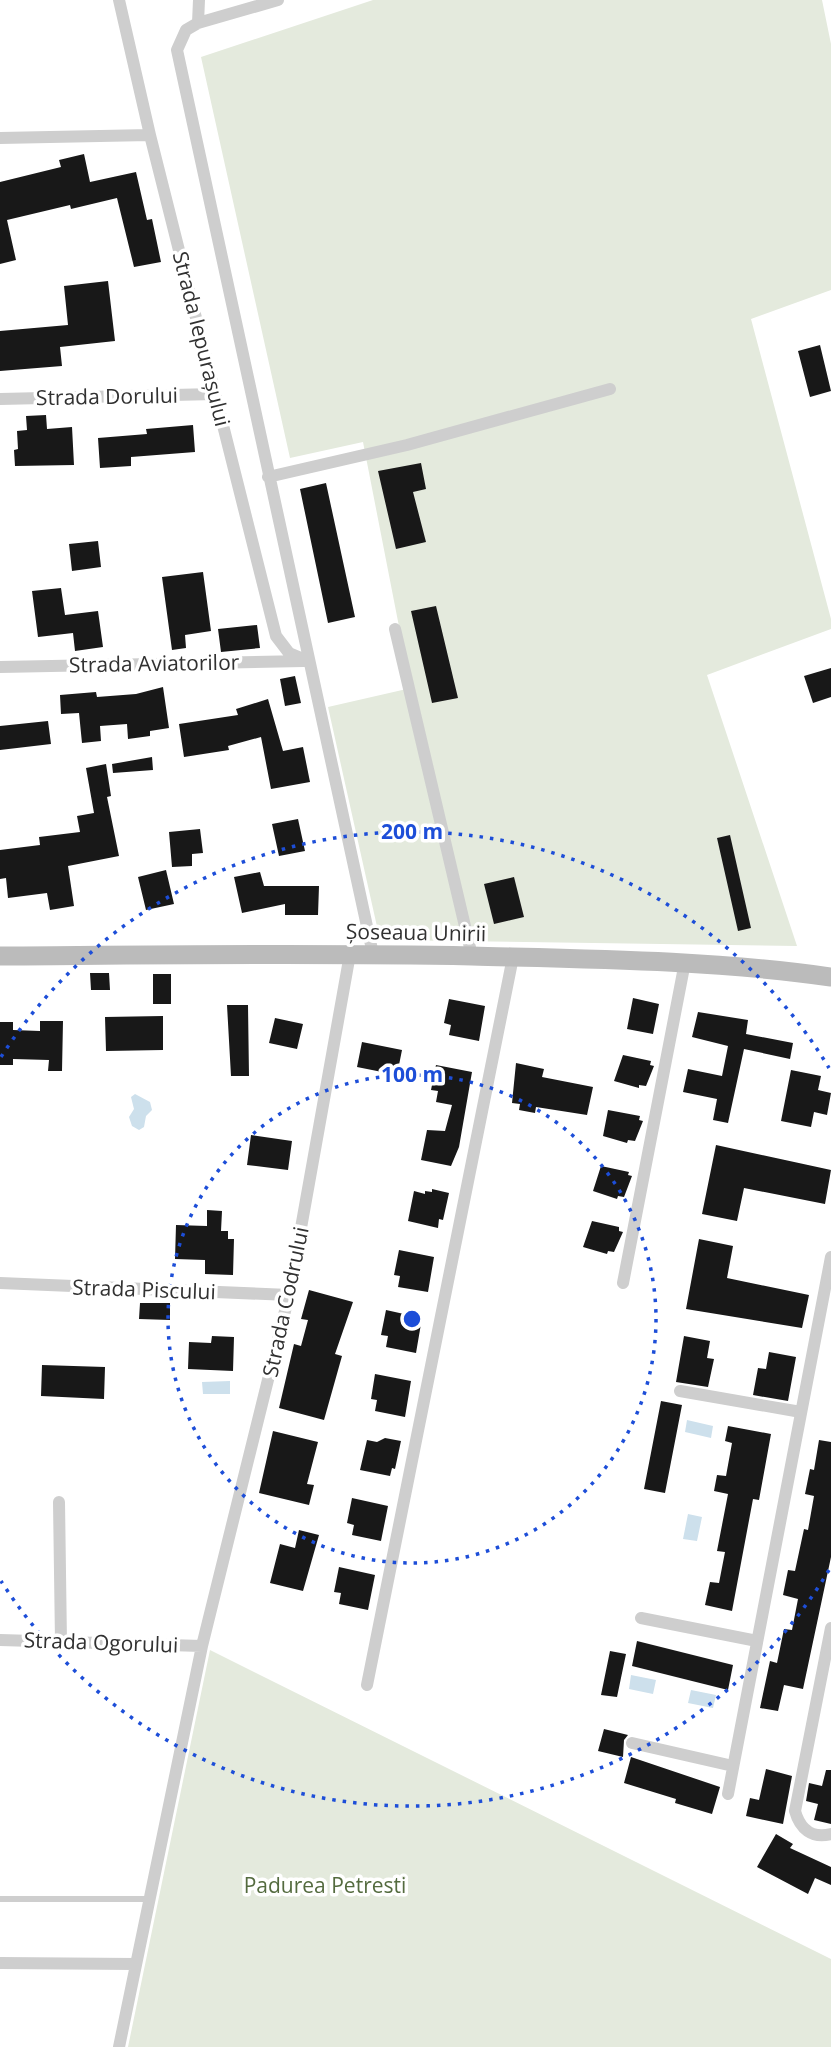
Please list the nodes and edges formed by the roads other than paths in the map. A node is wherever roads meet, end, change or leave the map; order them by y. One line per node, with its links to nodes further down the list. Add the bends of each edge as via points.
1 (119, 0): 5 (street, Strada Iepurașului)
2 (199, 0): 4 (street)
3 (278, 0): 4 (street)
4 (198, 23): 10 (street, Strada Iepurașului, via 186,30 177,50 179,65)
5 (150, 135): 6 (street); 8 (street, Strada Iepurașului)
6 (0, 138)
7 (610, 389): 10 (street, via 407,445)
8 (215, 394): 9 (street, Strada Dorului); 12 (street, Strada Iepurașului, via 276,636 289,653)
9 (0, 399)
10 (268, 477): 12 (street, Strada Iepurașului)
11 (395, 629): 17 (street)
12 (308, 661): 13 (street, Strada Aviatorilor); 15 (street, Strada Iepurașului)
13 (0, 667)
14 (350, 954): 15 (main road, Șoseaua Unirii); 16 (main road, Șoseaua Unirii); 24 (street, Strada Codrului)
15 (373, 954): 17 (main road, Șoseaua Unirii)
16 (0, 956)
17 (472, 956): 18 (main road, Șoseaua Unirii)
18 (513, 957): 19 (main road, Șoseaua Unirii); 34 (street)
19 (685, 962): 20 (main road, Șoseaua Unirii); 23 (street)
20 (831, 977)
21 (831, 1257): 26 (street)
22 (0, 1283): 24 (street, Strada Piscului)
23 (623, 1283)
24 (289, 1295): 33 (street, Strada Codrului)
25 (680, 1391): 26 (street)
26 (801, 1412): 32 (street)
27 (59, 1502): 31 (street)
28 (641, 1618): 32 (street)
29 (831, 1628): 38 (street, via 795,1811 810,1833)
30 (0, 1640): 31 (street, Strada Ogorului)
31 (61, 1642): 33 (street, Strada Ogorului)
32 (757, 1642): 36 (street)
33 (202, 1646): 40 (street, Strada Codrului)
34 (367, 1685)
35 (632, 1744): 36 (street)
36 (733, 1766): 37 (street)
37 (728, 1794)
38 (831, 1834)
39 (0, 1899): 40 (lane)
40 (149, 1899): 42 (street, Strada Codrului)
41 (0, 1964): 42 (street)
42 (136, 1964): 43 (street, Strada Codrului)
43 (119, 2047)

